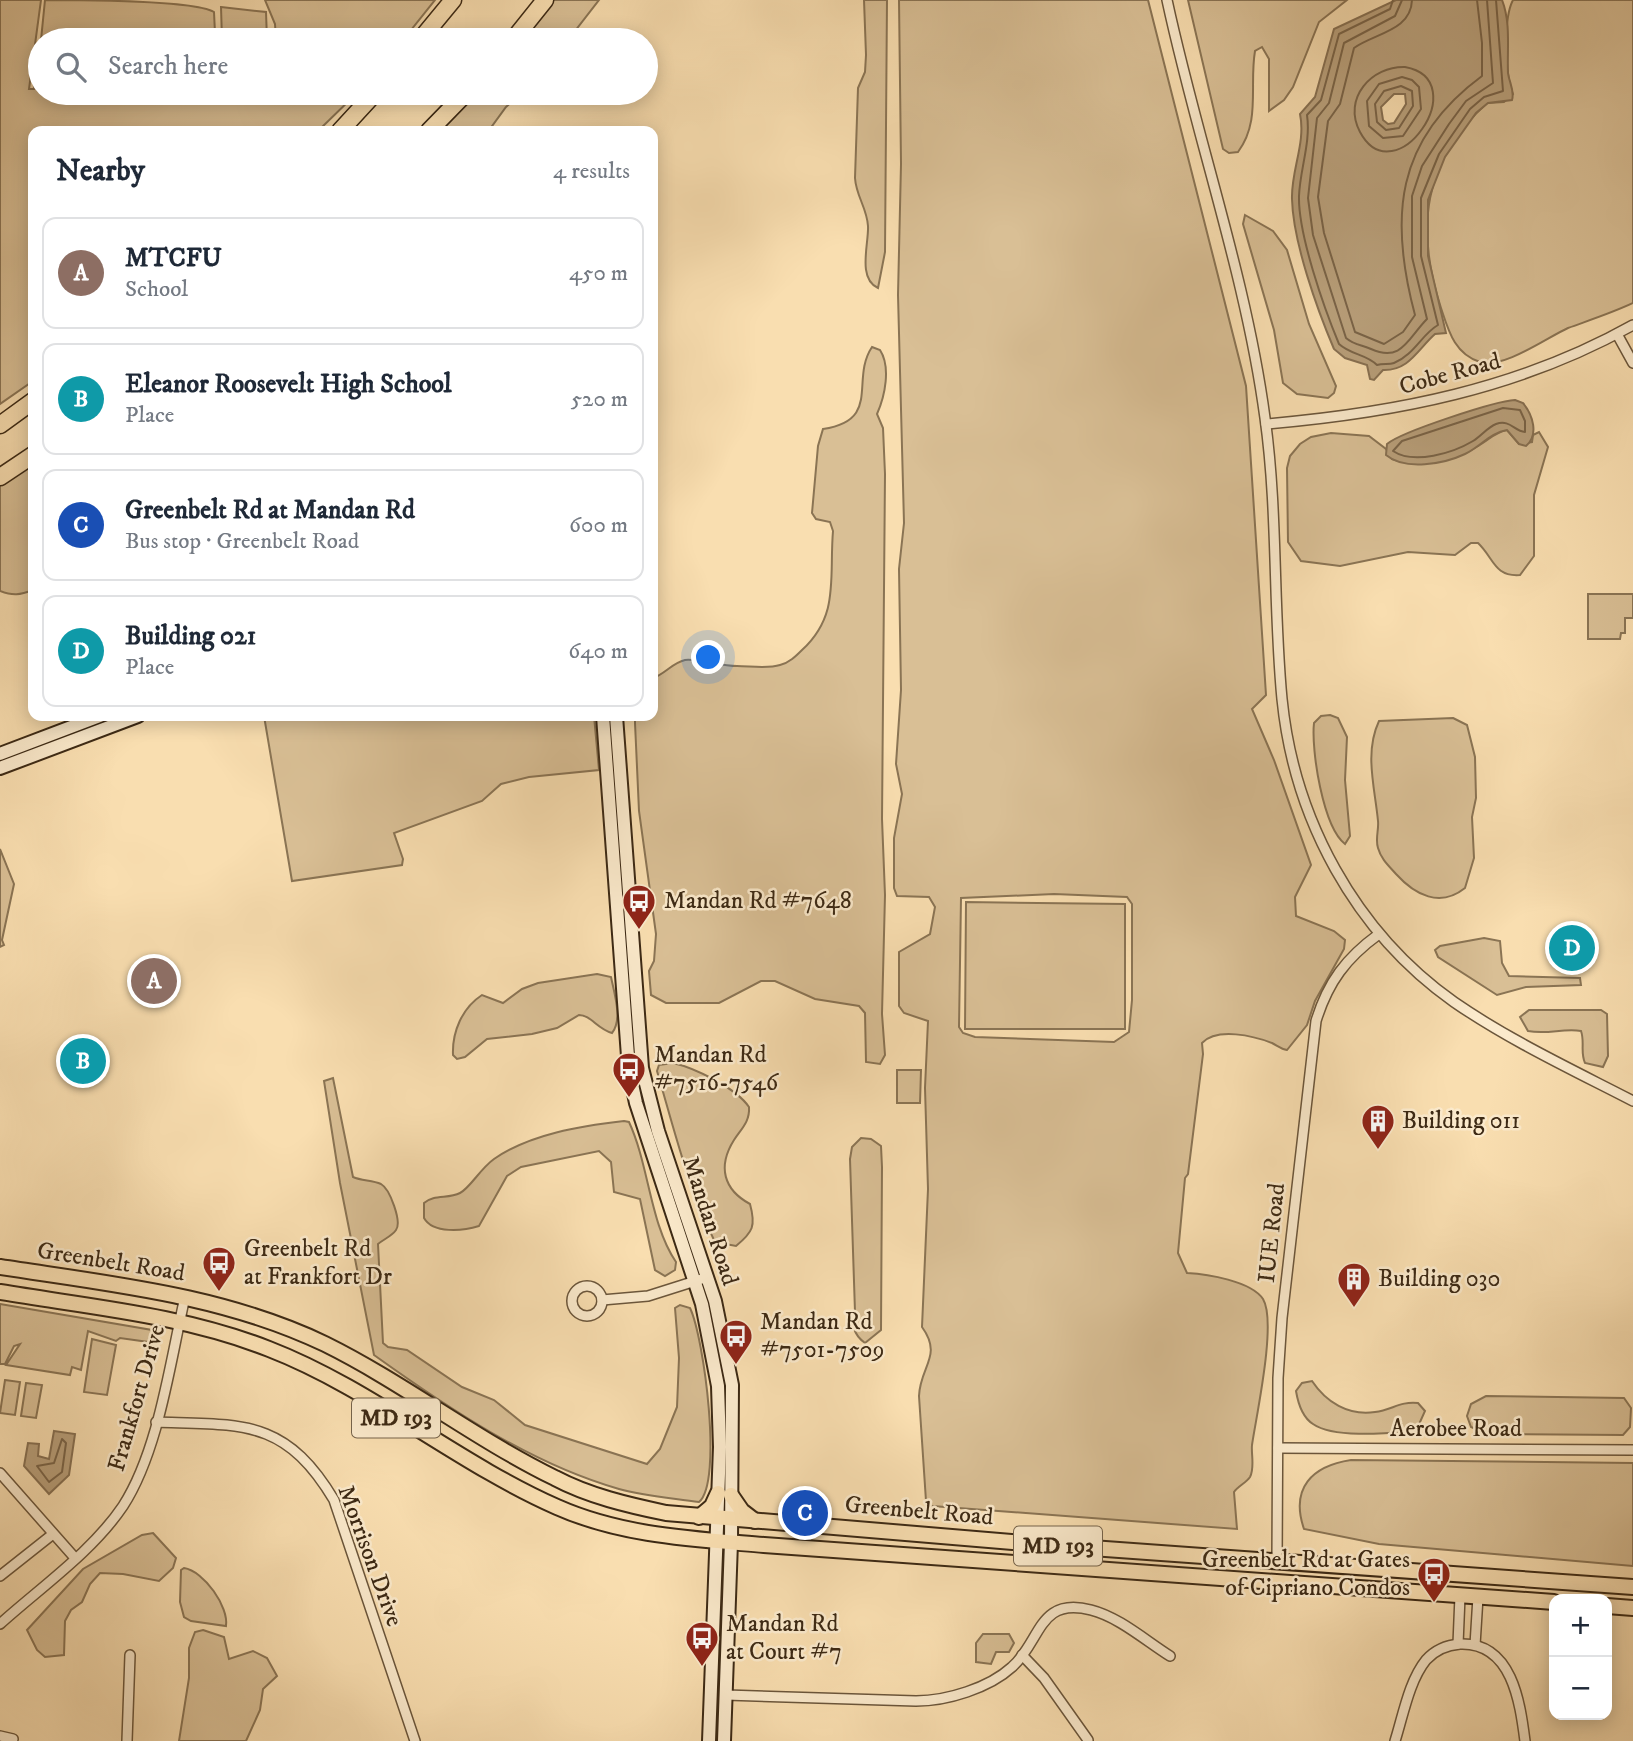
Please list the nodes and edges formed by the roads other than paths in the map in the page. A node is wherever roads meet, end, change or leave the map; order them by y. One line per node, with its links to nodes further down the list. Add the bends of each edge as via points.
1 (453, 0): 4 (highway)
2 (545, 0): 5 (highway)
3 (1167, 0): 14 (street, via 1247,314)
4 (430, 28)
5 (523, 28)
6 (364, 105): 8 (highway)
7 (454, 105): 9 (highway)
8 (345, 126)
9 (434, 126)
10 (1633, 325): 11 (street, Cobe Road)
11 (1617, 334): 12 (street); 14 (street, Cobe Road, via 1540,368 1451,397 1365,414)
12 (1633, 363)
13 (28, 405): 15 (highway)
14 (1266, 424): 24 (street, via 1288,739 1305,804 1324,848)
15 (0, 425)
16 (28, 458): 17 (highway)
17 (0, 477)
18 (87, 721): 22 (street)
19 (125, 721): 23 (street)
20 (603, 721): 28 (street, Mandan Road, via 629,1070)
21 (616, 721): 27 (street, Mandan Road, via 642,1068 658,1132)
22 (0, 754)
23 (0, 768)
24 (1379, 934): 25 (street, via 1455,1002); 34 (street, IUE Road, via 1340,969 1316,1021 1282,1318)
25 (1633, 1101)
26 (0, 1267): 30 (main road, Greenbelt Road / MD 193)
27 (708, 1277): 28 (street); 37 (street, Mandan Road, via 732,1385)
28 (694, 1282): 31 (street, via 648,1296); 37 (street, Mandan Road, via 709,1330 718,1386)
29 (0, 1292): 32 (main road, Greenbelt Road / MD 193)
30 (184, 1297): 32 (street, Frankfort Drive); 38 (main road, Greenbelt Road / MD 193, via 248,1314 327,1345 557,1479 623,1503)
31 (602, 1300)
32 (179, 1321): 33 (street, Frankfort Drive); 42 (main road, Greenbelt Road / MD 193, via 242,1339 311,1367 492,1474 558,1507 624,1528)
33 (156, 1422): 44 (street, Frankfort Drive, via 130,1494 108,1525); 64 (street, Morrison Drive, via 250,1427 288,1444 314,1469 334,1500)
34 (1278, 1448): 35 (street, Aerobee Road); 45 (street, IUE Road)
35 (1633, 1450)
36 (0, 1473): 41 (street)
37 (724, 1494): 38 (main road); 39 (street, Mandan Road); 40 (main road)
38 (699, 1517): 39 (main road, Greenbelt Road / MD 193)
39 (723, 1519): 40 (main road, Greenbelt Road / MD 193); 42 (street, Mandan Road); 43 (street, Mandan Road)
40 (755, 1521): 45 (main road, Greenbelt Road / MD 193)
41 (53, 1534): 44 (street); 46 (street)
42 (716, 1541): 43 (main road, Greenbelt Road / MD 193); 65 (street, Mandan Road)
43 (731, 1542): 48 (main road, Greenbelt Road / MD 193); 59 (street, Mandan Road)
44 (75, 1558): 53 (street, Frankfort Drive)
45 (1277, 1561): 47 (main road, Greenbelt Road / MD 193)
46 (0, 1576)
47 (1633, 1587)
48 (1460, 1596): 49 (main road, Greenbelt Road / MD 193); 54 (street)
49 (1478, 1597): 50 (main road, Greenbelt Road / MD 193); 55 (street)
50 (1549, 1602)
51 (1612, 1606): 52 (main road)
52 (1633, 1608)
53 (0, 1624)
54 (1458, 1644): 55 (street); 67 (street, via 1433,1654 1421,1668)
55 (1475, 1645): 68 (street, via 1492,1653 1508,1670)
56 (130, 1655): 63 (street)
57 (1022, 1655): 58 (street, via 1047,1616 1069,1608 1104,1615); 59 (street, via 994,1679 926,1701); 62 (street)
58 (1170, 1656)
59 (726, 1695): 66 (street, Mandan Road)
60 (0, 1737): 61 (street)
61 (13, 1739)
62 (1088, 1740)
63 (127, 1741)
64 (415, 1741)
65 (709, 1741)
66 (724, 1741)
67 (1395, 1741)
68 (1525, 1741)

